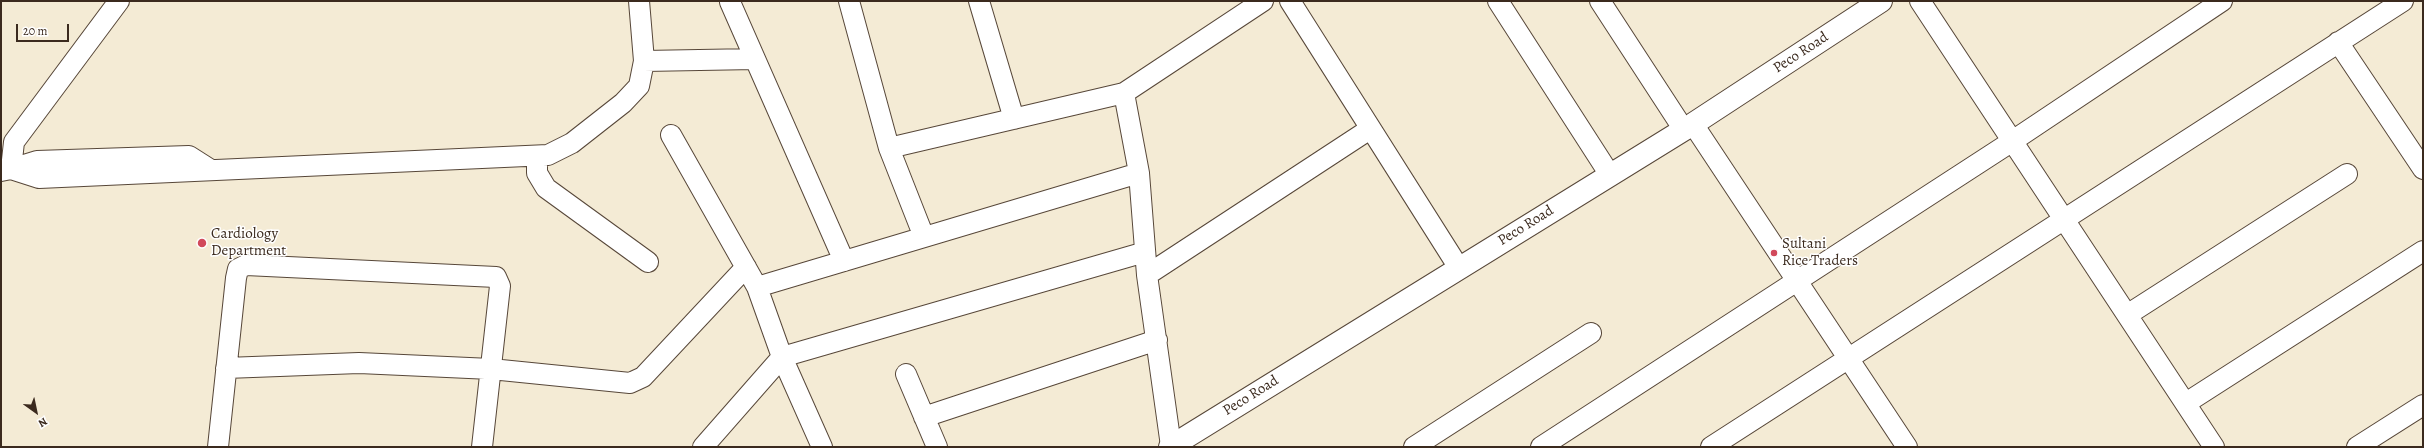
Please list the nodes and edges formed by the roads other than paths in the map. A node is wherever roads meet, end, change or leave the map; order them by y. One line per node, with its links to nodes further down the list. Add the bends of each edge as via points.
1 (119, 1): 27 (street, via 14,142)
2 (639, 1): 16 (street)
3 (849, 1): 24 (street)
4 (979, 1): 18 (street)
5 (1263, 1): 17 (street)
6 (1290, 1): 20 (street)
7 (1498, 1): 30 (street)
8 (1600, 1): 19 (street)
9 (1881, 1): 19 (street, Peco Road)
10 (1920, 1): 22 (street)
11 (2222, 1): 22 (street)
12 (2403, 1): 14 (street)
13 (730, 2): 15 (street)
14 (2338, 42): 23 (street); 31 (street)
15 (755, 59): 16 (street); 35 (street)
16 (644, 61): 25 (street, via 639,86 626,100 561,150)
17 (1124, 93): 18 (street); 28 (street)
18 (1014, 118): 24 (street)
19 (1688, 127): 30 (street, Peco Road); 40 (street)
20 (1370, 129): 38 (street); 39 (street)
21 (671, 135): 37 (street)
22 (2011, 142): 31 (street); 40 (street)
23 (2417, 147): 26 (street)
24 (889, 148): 32 (street)
25 (537, 156): 27 (street, via 39,178); 36 (street, via 537,172 546,188)
26 (2423, 169)
27 (6, 170)
28 (1139, 173): 32 (street); 34 (street)
29 (2347, 174): 42 (street)
30 (1610, 175): 38 (street, Peco Road)
31 (2062, 219): 42 (street); 46 (street)
32 (924, 237): 35 (street)
33 (2423, 251): 50 (street)
34 (1145, 252): 39 (street); 45 (street)
35 (844, 261): 41 (street)
36 (648, 262)
37 (746, 267): 41 (street); 48 (street, via 637,381 630,383)
38 (1459, 268): 53 (street, Peco Road)
39 (1147, 275): 44 (street)
40 (1796, 281): 46 (street); 60 (street)
41 (757, 287): 45 (street)
42 (2126, 315): 50 (street)
43 (1591, 332): 54 (street)
44 (1157, 340): 52 (street); 53 (street)
45 (782, 357): 57 (street); 58 (street)
46 (1847, 359): 61 (street); 62 (street)
47 (226, 368): 48 (street, via 359,364); 48 (street, via 236,278 238,269 246,265 493,276 500,286); 55 (street)
48 (491, 369): 56 (street)
49 (906, 374): 52 (street)
50 (2186, 403): 63 (street)
51 (2422, 408): 64 (street)
52 (924, 417): 59 (street)
53 (1179, 445)
54 (1419, 446)
55 (218, 447)
56 (482, 447)
57 (703, 447)
58 (822, 447)
59 (937, 447)
60 (1541, 447)
61 (1711, 447)
62 (1907, 447)
63 (2214, 447)
64 (2357, 447)

